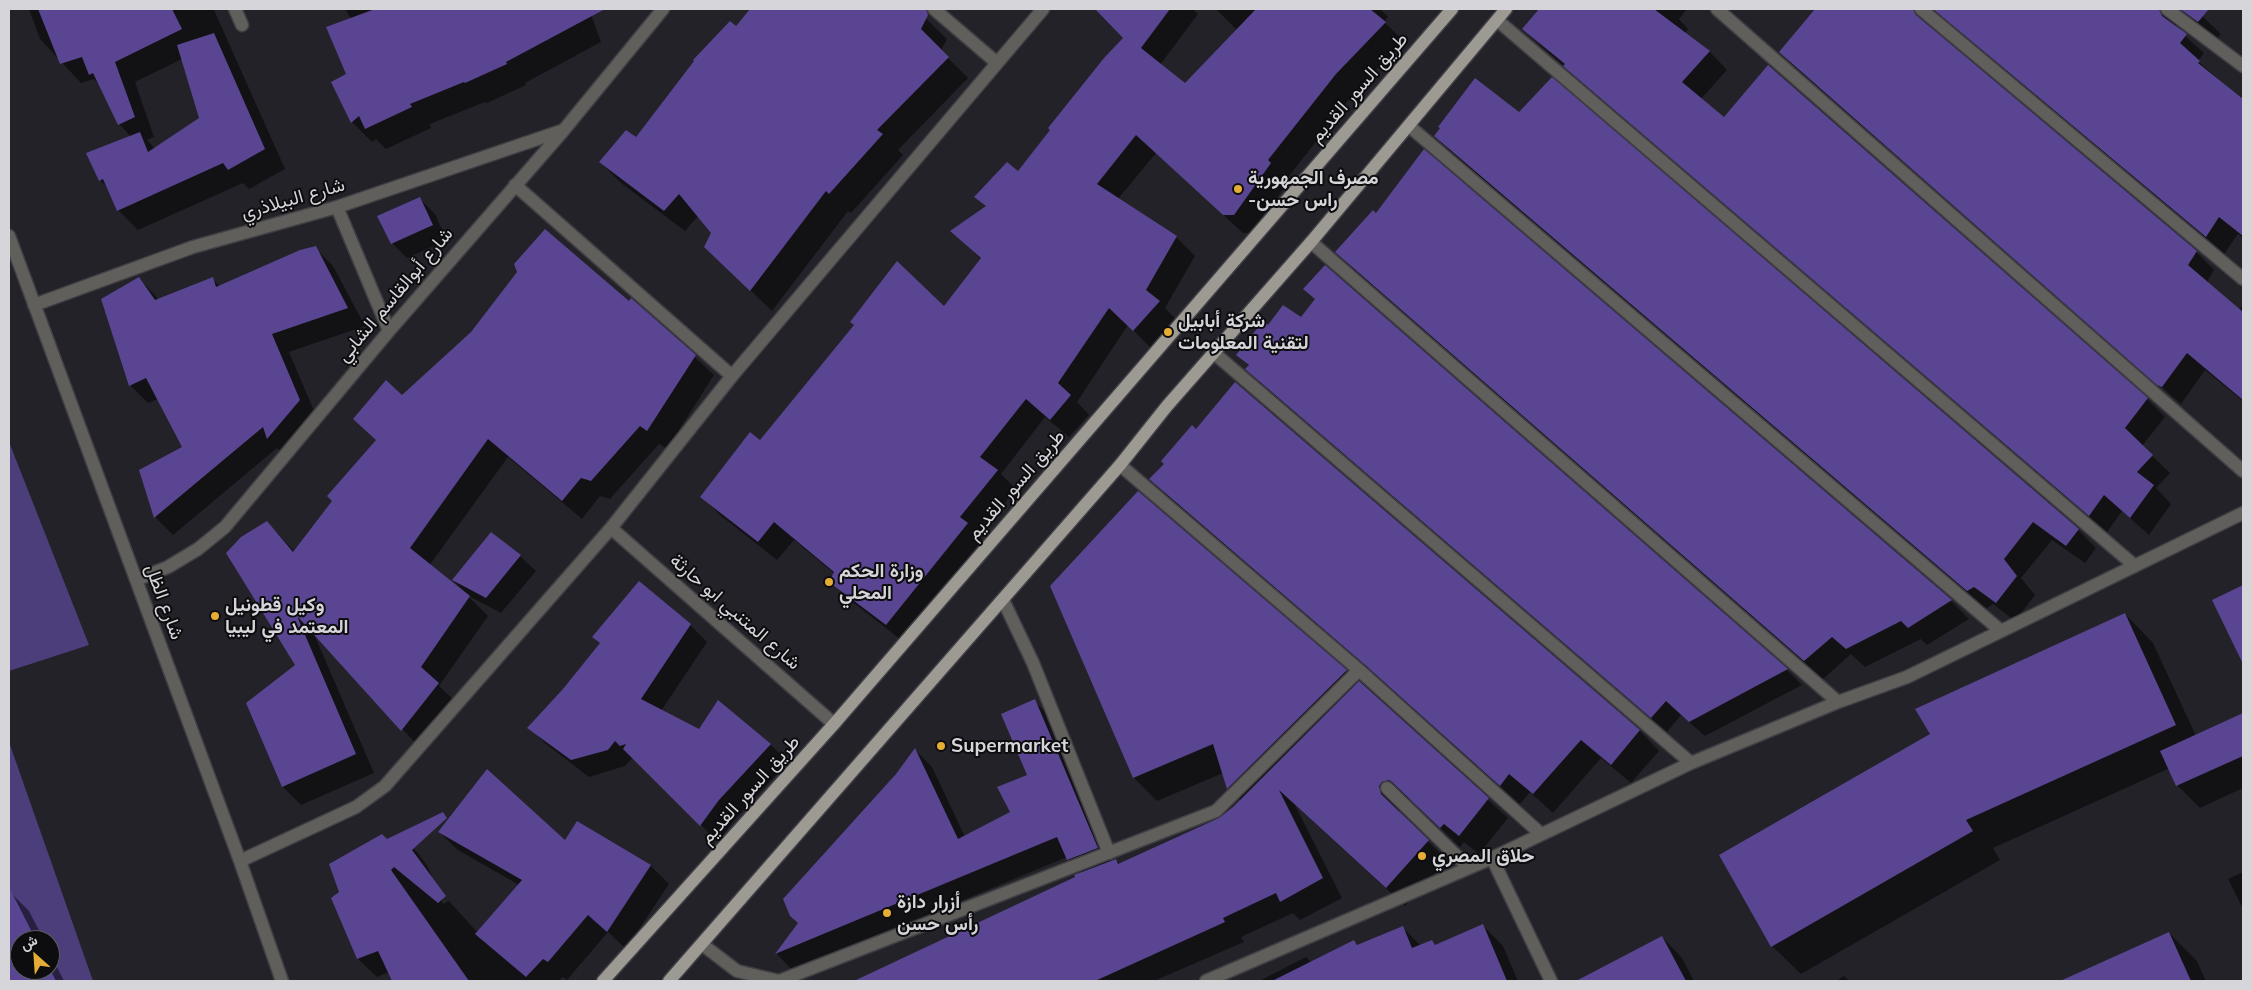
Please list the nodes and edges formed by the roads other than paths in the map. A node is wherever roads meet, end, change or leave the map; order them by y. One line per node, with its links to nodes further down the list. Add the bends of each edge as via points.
1 (235, 9): 11 (street)
2 (663, 9): 15 (street, شارع أبوالقاسم الشابي)
3 (934, 9): 12 (street)
4 (1043, 9): 12 (street)
5 (1452, 9): 35 (main road, طريق السور القديم)
6 (1506, 9): 10 (main road)
7 (1717, 9): 26 (street)
8 (1921, 9): 20 (street)
9 (2167, 9): 13 (street)
10 (1497, 20): 14 (main road); 29 (street)
11 (242, 25)
12 (996, 63): 24 (street)
13 (2243, 66)
14 (1409, 126): 19 (main road); 32 (street)
15 (563, 131): 16 (street, شارع أبوالقاسم الشابي); 17 (street, شارع البيلاذري)
16 (515, 185): 22 (street, شارع أبوالقاسم الشابي); 24 (street)
17 (337, 207): 21 (street, شارع البيلاذري, via 193,247); 22 (street)
18 (9, 236): 21 (street, شارع الظل)
19 (1311, 242): 23 (main road); 34 (street)
20 (2243, 279)
21 (34, 305): 30 (street, شارع الظل)
22 (388, 331): 30 (street, شارع أبوالقاسم الشابي, via 226,527 168,567)
23 (1214, 353): 25 (main road); 36 (street)
24 (732, 376): 28 (street)
25 (1120, 465): 31 (main road); 33 (street)
26 (2243, 471)
27 (2243, 513): 29 (street)
28 (611, 528): 35 (street, شارع المتنبي ابو حارثة); 41 (street, via 385,786 356,807)
29 (2136, 566): 32 (street)
30 (136, 580): 41 (street, شارع الظل)
31 (1002, 600): 39 (street, via 1033,663); 43 (main road)
32 (2001, 631): 34 (street, via 1907,677)
33 (1359, 670): 38 (street); 39 (street, via 1216,811)
34 (1838, 702): 36 (street)
35 (834, 724): 45 (main road, طريق السور القديم)
36 (1691, 763): 38 (street)
37 (1387, 788): 42 (street)
38 (1542, 834): 40 (street)
39 (1109, 852): 43 (street, via 779,981 737,971)
40 (1492, 858): 42 (street); 48 (street)
41 (240, 861): 44 (street, شارع الظل)
42 (1468, 868): 47 (street)
43 (702, 945): 46 (main road)
44 (282, 981)
45 (603, 981)
46 (669, 981)
47 (1206, 981)
48 (1551, 981)

